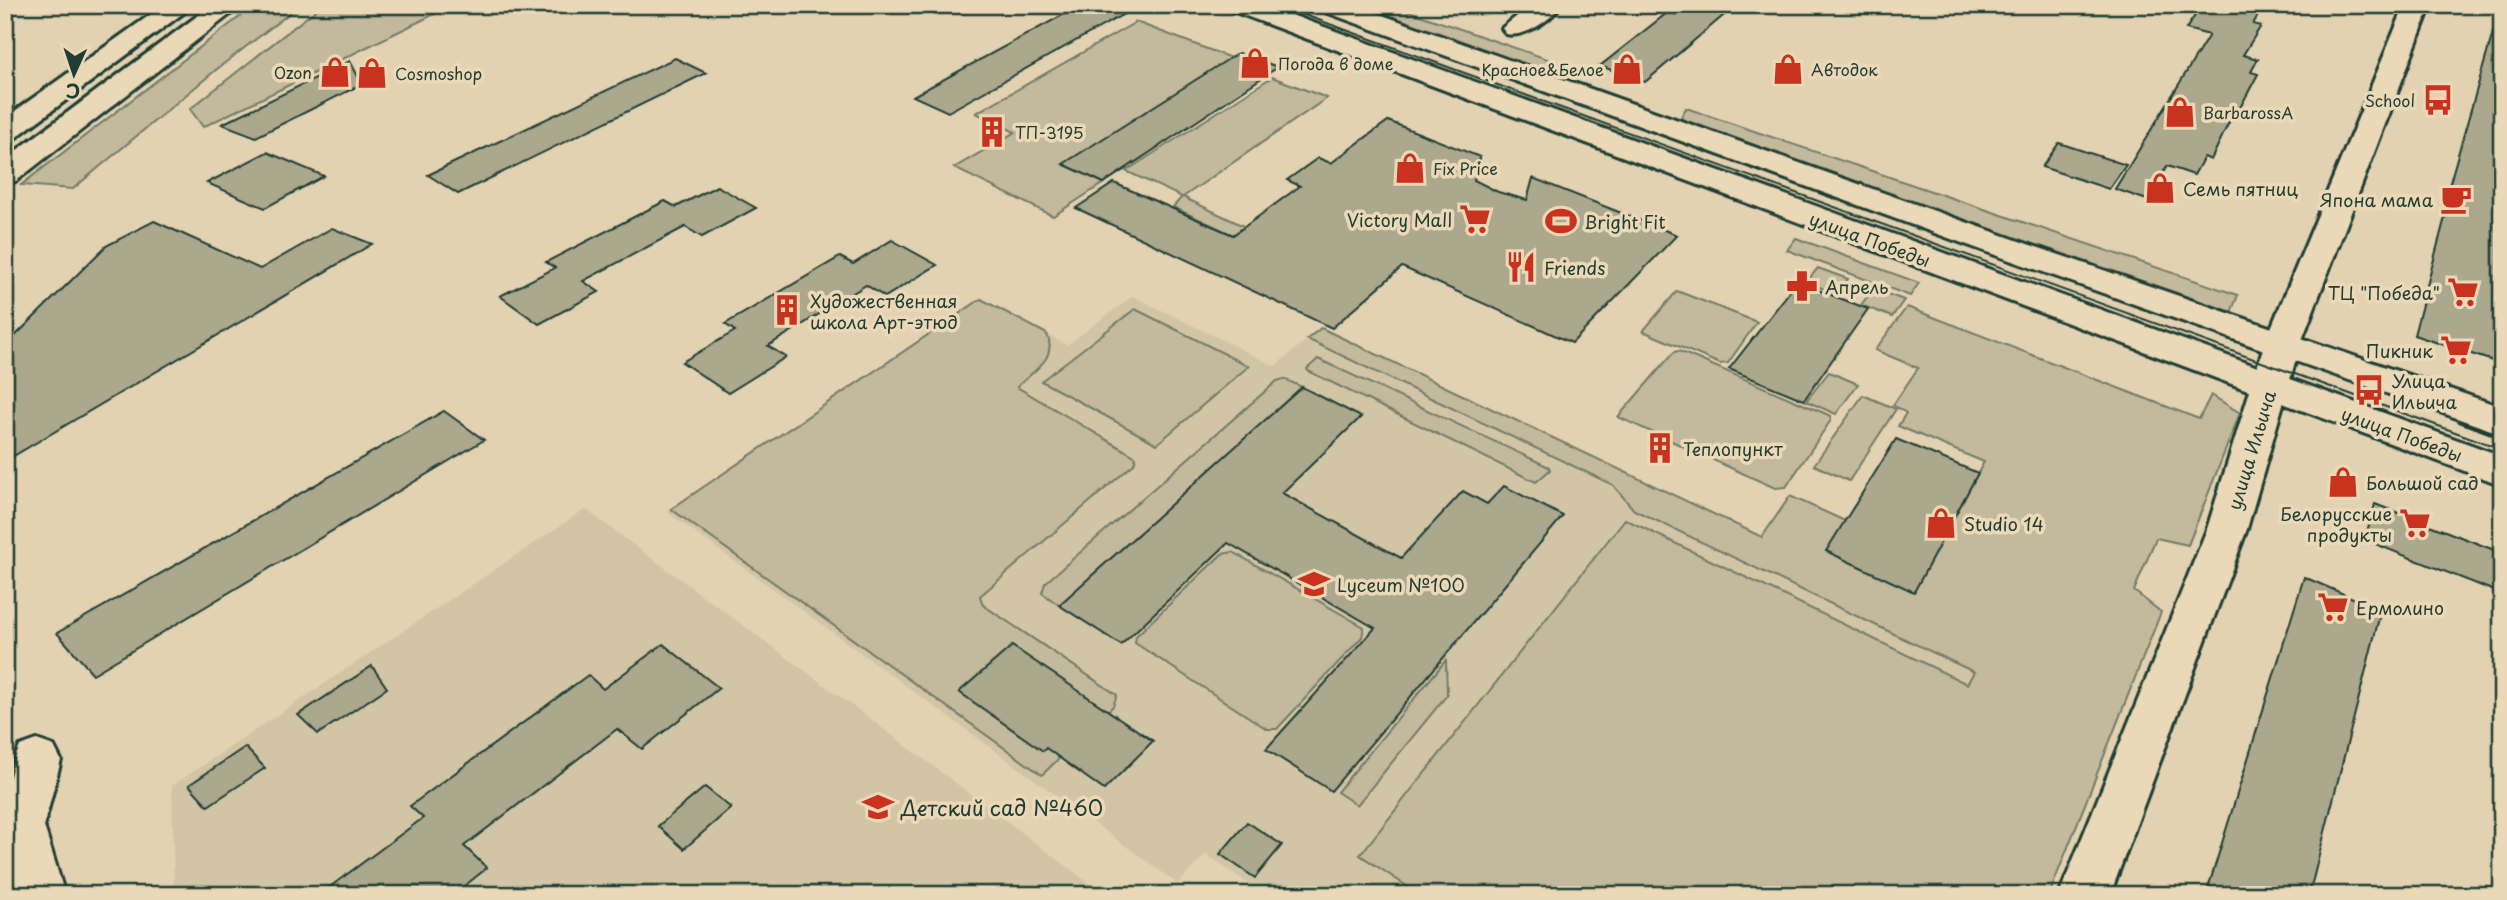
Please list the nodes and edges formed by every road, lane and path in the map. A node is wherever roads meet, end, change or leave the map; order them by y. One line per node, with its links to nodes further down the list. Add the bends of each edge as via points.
1 (181, 5): 8 (main road)
2 (229, 5): 9 (main road)
3 (1240, 5): 11 (main road, улица Победы)
4 (1329, 5): 10 (main road, улица Победы)
5 (1548, 5): 7 (main road)
6 (2418, 5): 10 (main road, улица Ильича)
7 (1515, 28)
8 (5, 132)
9 (5, 174)
10 (2282, 345): 11 (main road, улица Ильича); 12 (main road, улица Победы)
11 (2270, 386): 13 (main road, улица Победы); 16 (main road, улица Ильича, via 2227,528)
12 (2502, 421)
13 (2502, 471)
14 (37, 760): 15 (main road, via 19,826)
15 (40, 895)
16 (2084, 895)

